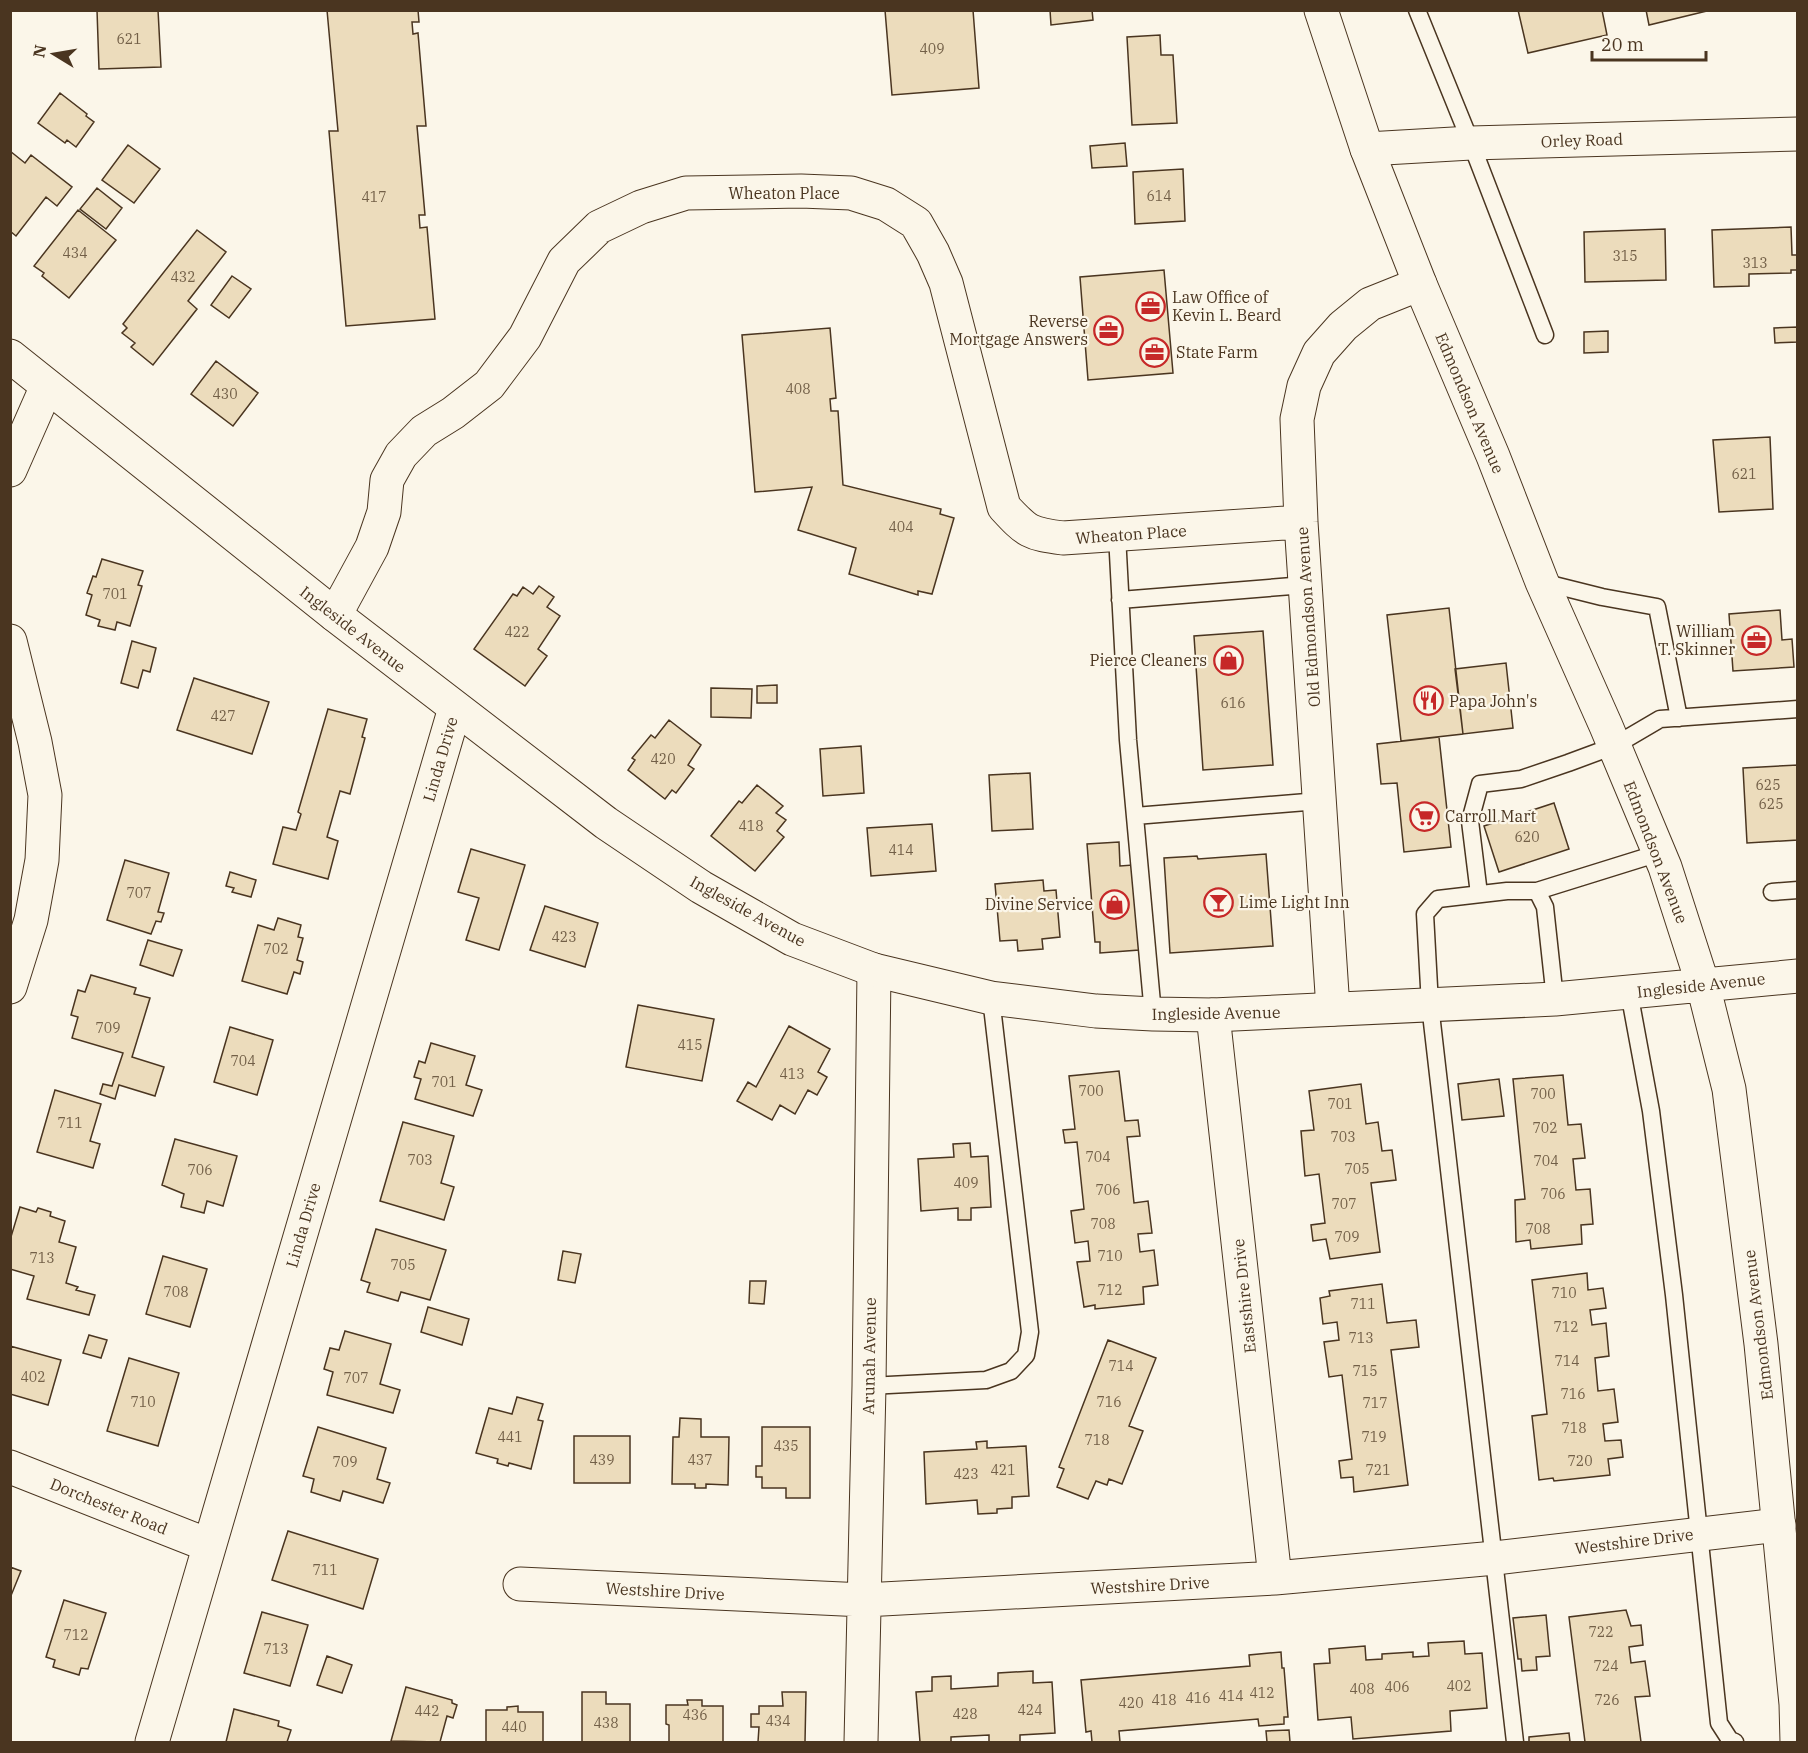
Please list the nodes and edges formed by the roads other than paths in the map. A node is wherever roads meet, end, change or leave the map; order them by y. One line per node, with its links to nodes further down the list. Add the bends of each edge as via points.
1 (1321, 10): 5 (street, Edmondson Avenue)
2 (1417, 10): 4 (lane)
3 (1797, 134): 4 (street, Orley Road)
4 (1471, 143): 5 (street, Orley Road); 7 (lane)
5 (1367, 148): 6 (street, Edmondson Avenue)
6 (1420, 284): 11 (street, Old Edmondson Avenue, via 1370,304 1319,353 1304,386 1297,419); 13 (street, Edmondson Avenue)
7 (1545, 335)
8 (10, 356): 9 (street, Ingleside Avenue)
9 (47, 386): 10 (street); 16 (street, Ingleside Avenue)
10 (10, 470)
11 (1301, 522): 12 (street, Wheaton Place); 14 (street, Old Edmondson Avenue)
12 (1117, 535): 15 (lane); 16 (street, Wheaton Place, via 1063,538 1035,534 1004,507 946,283 916,224 886,204 851,193 686,193 640,207 599,227 564,261 525,337 489,385 424,431 401,455 387,480 384,512 372,547)
13 (1542, 582): 20 (lane, via 1657,607); 21 (street, Edmondson Avenue)
14 (1305, 585): 15 (lane); 22 (street, Old Edmondson Avenue)
15 (1120, 600): 23 (lane)
16 (335, 615): 18 (street, Ingleside Avenue)
17 (10, 641): 32 (street, via 45,795 42,860 32,920)
18 (455, 708): 29 (street, Ingleside Avenue, via 606,823 701,887 792,939); 44 (street, Linda Drive)
19 (1797, 709): 20 (lane)
20 (1679, 718): 21 (lane, via 1660,719)
21 (1614, 746): 24 (street, Edmondson Avenue); 28 (lane, via 1521,778 1480,784 1470,821)
22 (1319, 801): 23 (lane); 37 (street, Old Edmondson Avenue)
23 (1135, 816): 38 (lane)
24 (1659, 853): 26 (lane); 31 (street, Edmondson Avenue)
25 (1797, 890): 27 (lane)
26 (1537, 891): 28 (lane); 35 (lane, via 1545,908)
27 (1772, 892)
28 (1479, 894): 36 (lane, via 1438,899 1425,914)
29 (874, 970): 34 (street, Ingleside Avenue); 40 (street, Arunah Avenue)
30 (1797, 976): 31 (street, Ingleside Avenue)
31 (1703, 985): 33 (street, Ingleside Avenue); 42 (street, Edmondson Avenue, via 1729,1089)
32 (10, 987)
33 (1629, 992): 35 (street, Ingleside Avenue); 43 (lane, via 1651,1111 1666,1226)
34 (991, 998): 38 (street, Ingleside Avenue); 40 (lane, via 1030,1332 1026,1355 1011,1371 986,1380)
35 (1555, 999): 36 (street, Ingleside Avenue)
36 (1430, 1005): 37 (street, Ingleside Avenue); 45 (lane)
37 (1333, 1009): 39 (street, Ingleside Avenue)
38 (1153, 1014): 39 (street, Ingleside Avenue)
39 (1214, 1015): 46 (street, Eastshire Drive)
40 (869, 1386): 48 (street, Arunah Avenue)
41 (10, 1467): 44 (street, Dorchester Road)
42 (1779, 1525): 43 (street, Westshire Drive); 53 (street, Edmondson Avenue)
43 (1698, 1533): 45 (street, Westshire Drive); 52 (lane, via 1719,1723)
44 (208, 1545): 49 (street, Linda Drive)
45 (1495, 1558): 46 (street, Westshire Drive); 51 (lane)
46 (1275, 1578): 48 (street, Westshire Drive)
47 (520, 1584): 48 (street, Westshire Drive)
48 (864, 1600): 50 (street, Arunah Avenue)
49 (152, 1743)
50 (861, 1743)
51 (1515, 1743)
52 (1735, 1743)
53 (1797, 1743)

